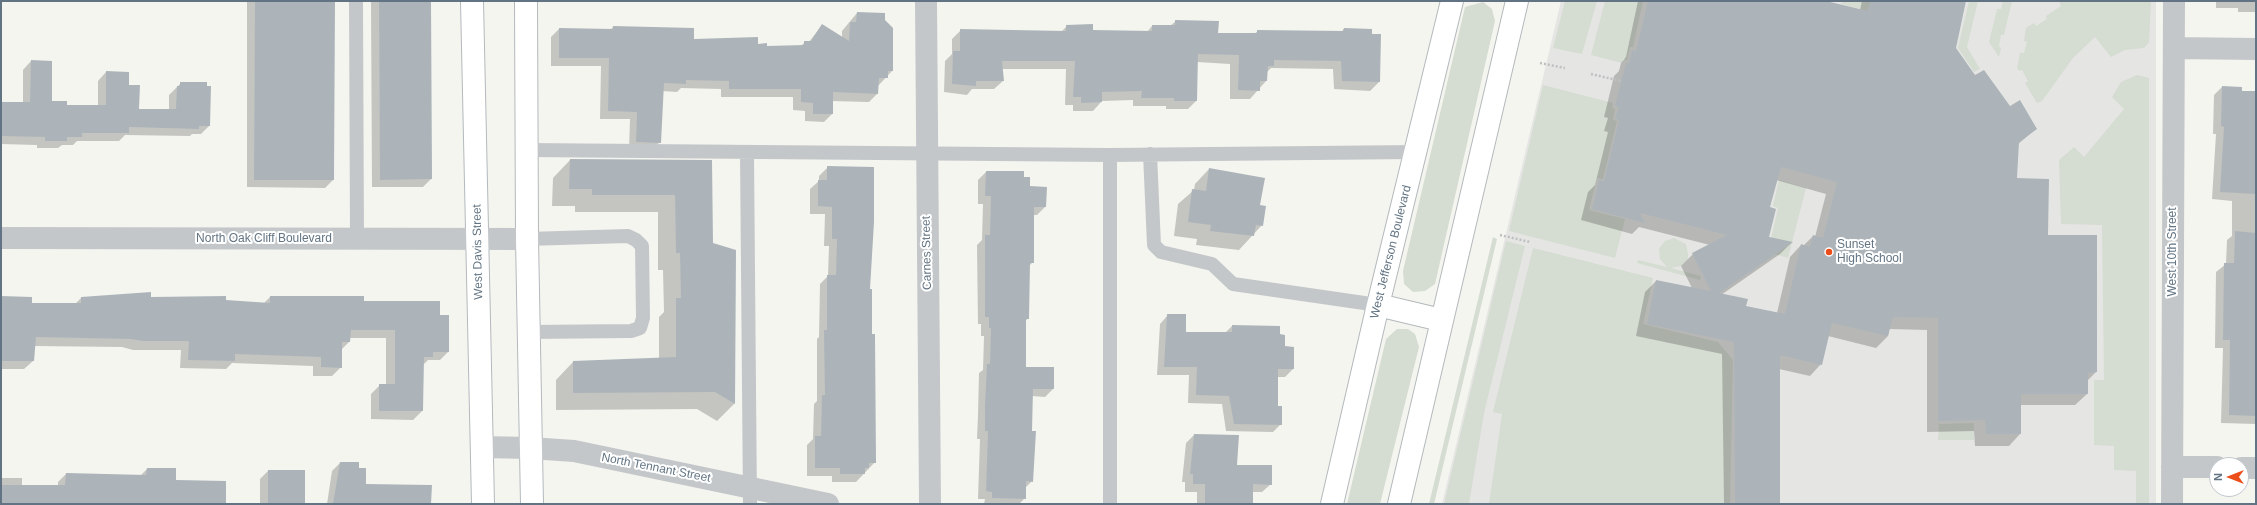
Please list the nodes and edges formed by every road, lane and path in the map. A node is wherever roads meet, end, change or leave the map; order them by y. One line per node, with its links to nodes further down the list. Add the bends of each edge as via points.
1 (356, 1): 22 (lane)
2 (472, 1): 23 (main road, West Davis Street)
3 (526, 1): 14 (main road)
4 (926, 1): 17 (street, Carnes Street)
5 (1452, 1): 15 (main road, West Jefferson Boulevard)
6 (1517, 1): 27 (main road)
7 (2174, 1): 8 (street, West 10th Street)
8 (2174, 48): 9 (street); 31 (street, West 10th Street)
9 (2256, 49)
10 (1540, 63): 11 (path)
11 (1565, 68)
12 (1591, 74): 13 (path)
13 (1621, 81)
14 (527, 150): 16 (lane); 24 (main road)
15 (1415, 152): 18 (lane); 26 (main road, West Jefferson Boulevard)
16 (747, 153): 17 (lane); 33 (lane)
17 (926, 153): 19 (lane); 37 (street, Carnes Street)
18 (1150, 154): 19 (lane); 26 (lane, via 1154,245 1162,252 1212,264 1233,284)
19 (1110, 155): 38 (lane)
20 (1500, 235): 25 (path)
21 (1, 238): 22 (street, North Oak Cliff Boulevard)
22 (357, 239): 23 (street, North Oak Cliff Boulevard)
23 (478, 239): 24 (street, North Oak Cliff Boulevard); 29 (main road, West Davis Street)
24 (527, 239): 28 (main road); 28 (lane, via 628,236 642,246 643,318 640,328 631,331)
25 (1530, 242)
26 (1378, 305): 27 (main road); 39 (main road, West Jefferson Boulevard)
27 (1441, 320): 40 (main road)
28 (529, 332): 30 (main road)
29 (482, 447): 30 (street, North Tennant Street); 34 (main road, West Davis Street)
30 (530, 448): 33 (street, North Tennant Street, via 574,451); 35 (main road)
31 (2172, 467): 32 (street); 41 (street, West 10th Street)
32 (2209, 468)
33 (750, 495): 36 (street, North Tennant Street)
34 (483, 504)
35 (532, 504)
36 (828, 504)
37 (930, 504)
38 (1110, 504)
39 (1332, 504)
40 (1399, 504)
41 (2172, 504)

